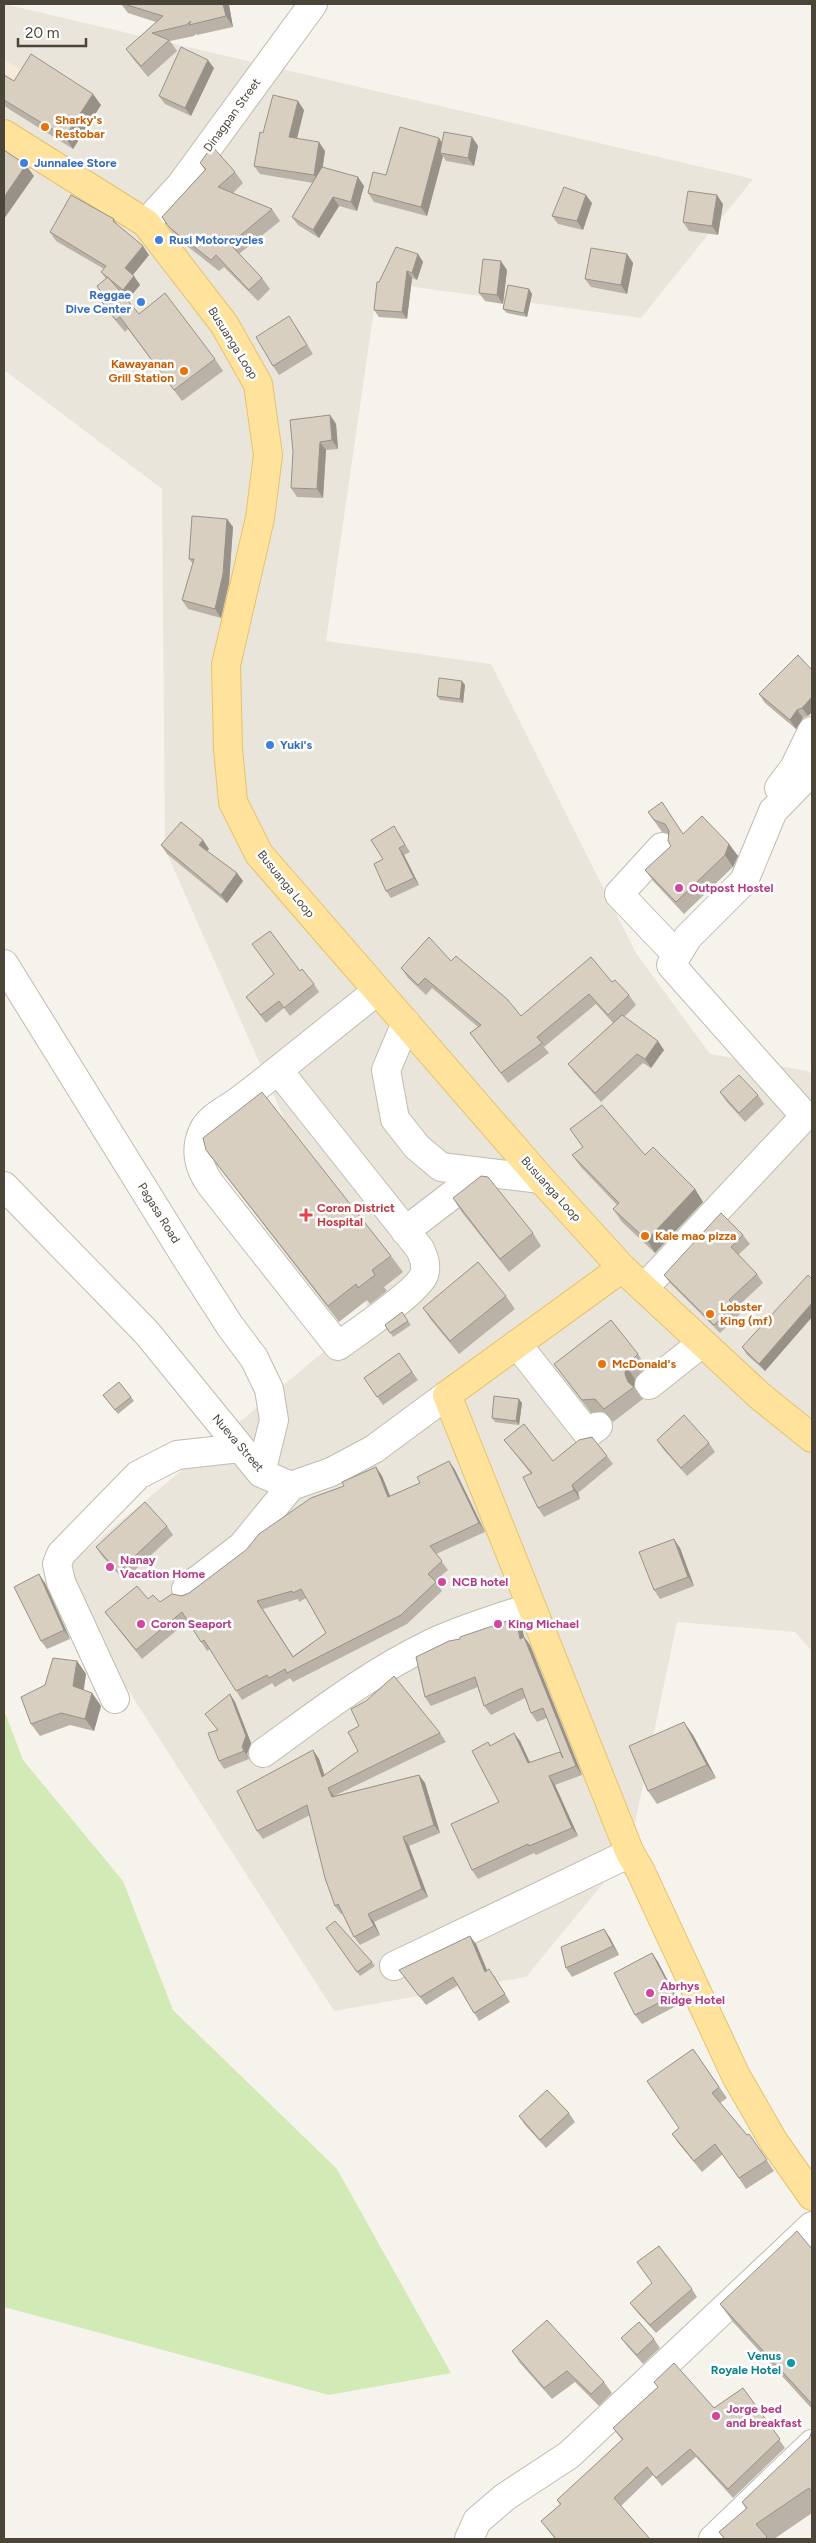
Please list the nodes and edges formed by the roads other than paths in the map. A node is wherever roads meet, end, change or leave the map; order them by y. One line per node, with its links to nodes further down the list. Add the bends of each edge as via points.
1 (313, 4): 3 (street, Dinagpan Street, via 180,186)
2 (4, 134): 3 (main road, Busuanga Loop)
3 (146, 223): 10 (main road, Busuanga Loop, via 224,324 258,384 268,455 260,518 226,665 233,802 259,854)
4 (812, 731): 6 (street, via 794,768 773,796)
5 (812, 771): 6 (street)
6 (773, 811): 8 (street, via 744,881 688,937)
7 (662, 847): 8 (street, via 619,894)
8 (677, 955): 18 (street, via 671,965 805,1116)
9 (4, 964): 26 (street, Pagasa Road, via 187,1259 254,1358 269,1389 274,1420)
10 (376, 992): 11 (main road, Busuanga Loop); 12 (street)
11 (406, 1024): 13 (street, via 386,1070 396,1119 417,1147 441,1167); 14 (main road, Busuanga Loop)
12 (278, 1070): 16 (street); 16 (street, via 211,1121 200,1142 200,1165 211,1185 338,1346 420,1282 426,1265 424,1257)
13 (482, 1172): 14 (street); 16 (street)
14 (541, 1179): 17 (main road, Busuanga Loop)
15 (4, 1186): 25 (street, Nueva Street, via 147,1333)
16 (405, 1231)
17 (622, 1268): 18 (main road, Busuanga Loop); 20 (main road)
18 (644, 1288): 19 (main road, Busuanga Loop)
19 (702, 1343): 21 (street); 24 (main road, Busuanga Loop, via 761,1398)
20 (517, 1344): 22 (main road); 23 (street, via 588,1434)
21 (649, 1385)
22 (447, 1395): 27 (street, via 374,1449 331,1472); 29 (main road)
23 (598, 1426)
24 (812, 1438)
25 (240, 1448): 26 (street, Nueva Street); 30 (street, via 177,1455 138,1475 62,1554 57,1564 61,1582)
26 (261, 1473): 27 (street, Nueva Street)
27 (291, 1486): 28 (street, via 242,1546)
28 (186, 1589)
29 (531, 1607): 31 (street, via 430,1644 397,1661); 32 (main road)
30 (115, 1698)
31 (262, 1753)
32 (630, 1852): 33 (street); 34 (main road, via 736,2076 774,2142)
33 (394, 1966)
34 (812, 2196)
35 (812, 2226): 37 (street, via 569,2455 505,2497 477,2521)
36 (812, 2444): 38 (street)
37 (469, 2539)
38 (713, 2539)

